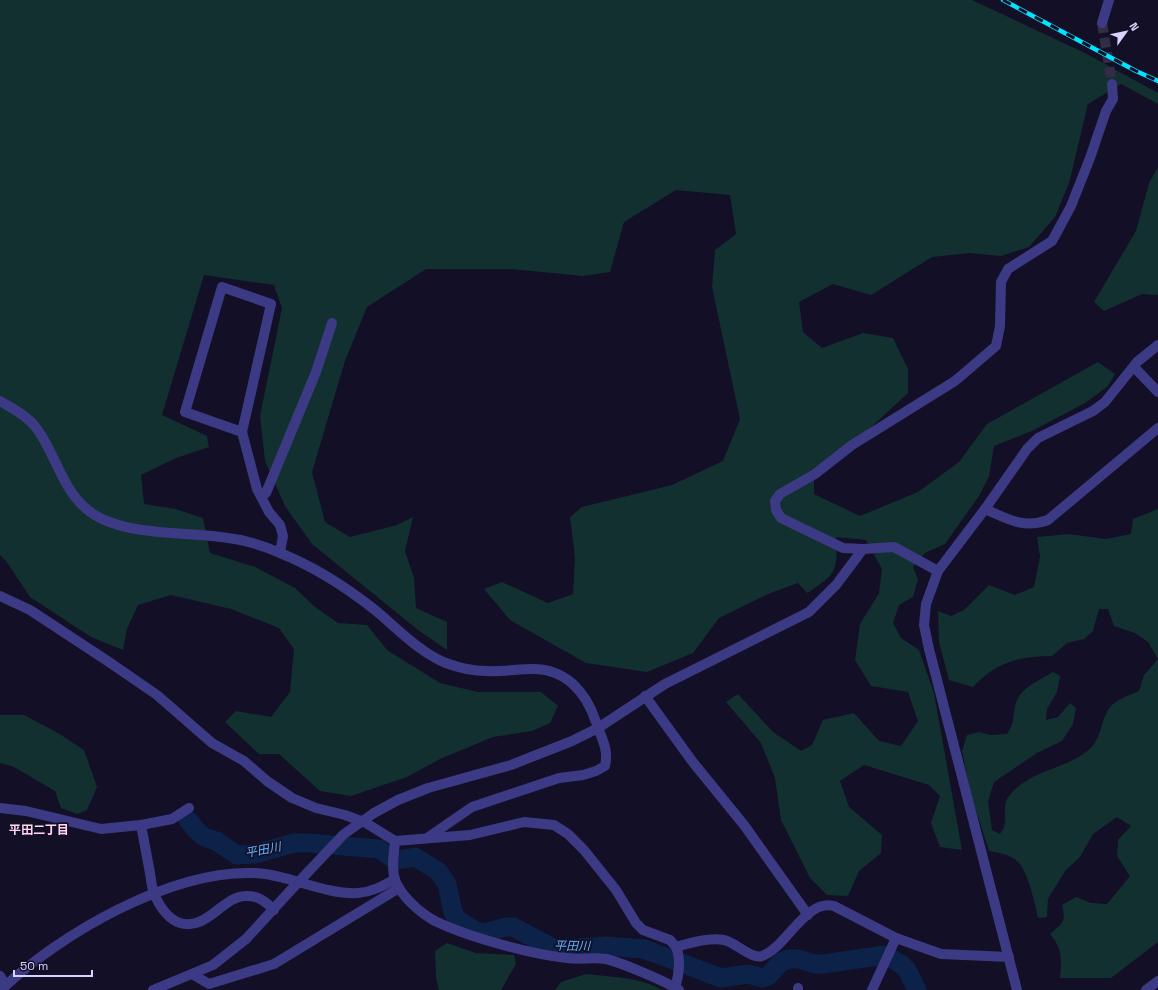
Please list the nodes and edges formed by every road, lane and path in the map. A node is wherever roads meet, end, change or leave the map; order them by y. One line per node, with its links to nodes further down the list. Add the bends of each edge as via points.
1 (1109, 0): 2 (street)
2 (1102, 23)
3 (1112, 84): 13 (street, via 1113,99 1106,111 1071,206 1052,241 1004,274 1001,282 1000,326 996,346 955,381 852,446 815,474 780,494 775,501 776,510 788,523 842,548)
4 (332, 323): 11 (street, via 313,379 266,493)
5 (1158, 345): 6 (street)
6 (1134, 367): 7 (street); 12 (street, via 1105,402 1093,411 1038,438 1027,449)
7 (1158, 392)
8 (0, 401): 14 (street, via 18,411 36,427 50,449 61,477 71,493 86,509 101,518 126,527 224,537)
9 (1158, 428): 12 (street, via 1048,520 1026,524 1006,519)
10 (242, 432): 10 (street, via 272,304 222,287 185,412); 11 (street)
11 (259, 493): 14 (street, via 269,512 280,525 283,536)
12 (985, 509): 15 (street)
13 (863, 549): 15 (street, via 894,547); 17 (street, via 836,585 809,612)
14 (280, 552): 18 (street, via 341,584 421,648 444,662 487,671 535,669 551,671 565,677 576,685 586,699)
15 (938, 571): 30 (street, via 926,604 926,631)
16 (0, 596): 23 (street, via 30,610 109,662 157,696 212,743 244,761 292,798 359,820)
17 (645, 696): 18 (street); 27 (street, via 692,761 744,825)
18 (598, 728): 22 (street, via 607,755 604,766 583,775 559,778 472,806); 26 (street, bridge, via 518,763 428,788 374,813 344,834)
19 (0, 808): 21 (street, via 26,811 101,830)
20 (189, 808): 21 (street, via 172,819)
21 (141, 825): 25 (street)
22 (427, 838): 23 (street); 29 (street, via 470,835 524,822 554,825 568,834 584,850 616,890 643,930 670,940)
23 (395, 841): 24 (street, via 393,868)
24 (397, 883): 25 (street, via 358,893 255,873 213,875); 31 (street, via 274,964 209,984); 35 (street, via 420,911 457,929 549,956 606,959)
25 (154, 893): 26 (street, via 173,921 183,924 193,924 204,919 244,896 255,896); 34 (street, via 104,917 53,947)
26 (274, 910): 31 (street, via 246,939 212,964)
27 (808, 915): 28 (street, via 819,906 834,906); 29 (street, via 775,948 762,956 757,957 724,940 715,939)
28 (896, 938): 30 (street, via 941,954); 37 (street)
29 (676, 947): 35 (street)
30 (1009, 957): 38 (street)
31 (192, 974): 36 (street)
32 (0, 976): 34 (street)
33 (1158, 981): 39 (street)
34 (4, 988)
35 (677, 989)
36 (153, 990)
37 (872, 990)
38 (1017, 990)
39 (1146, 990)

